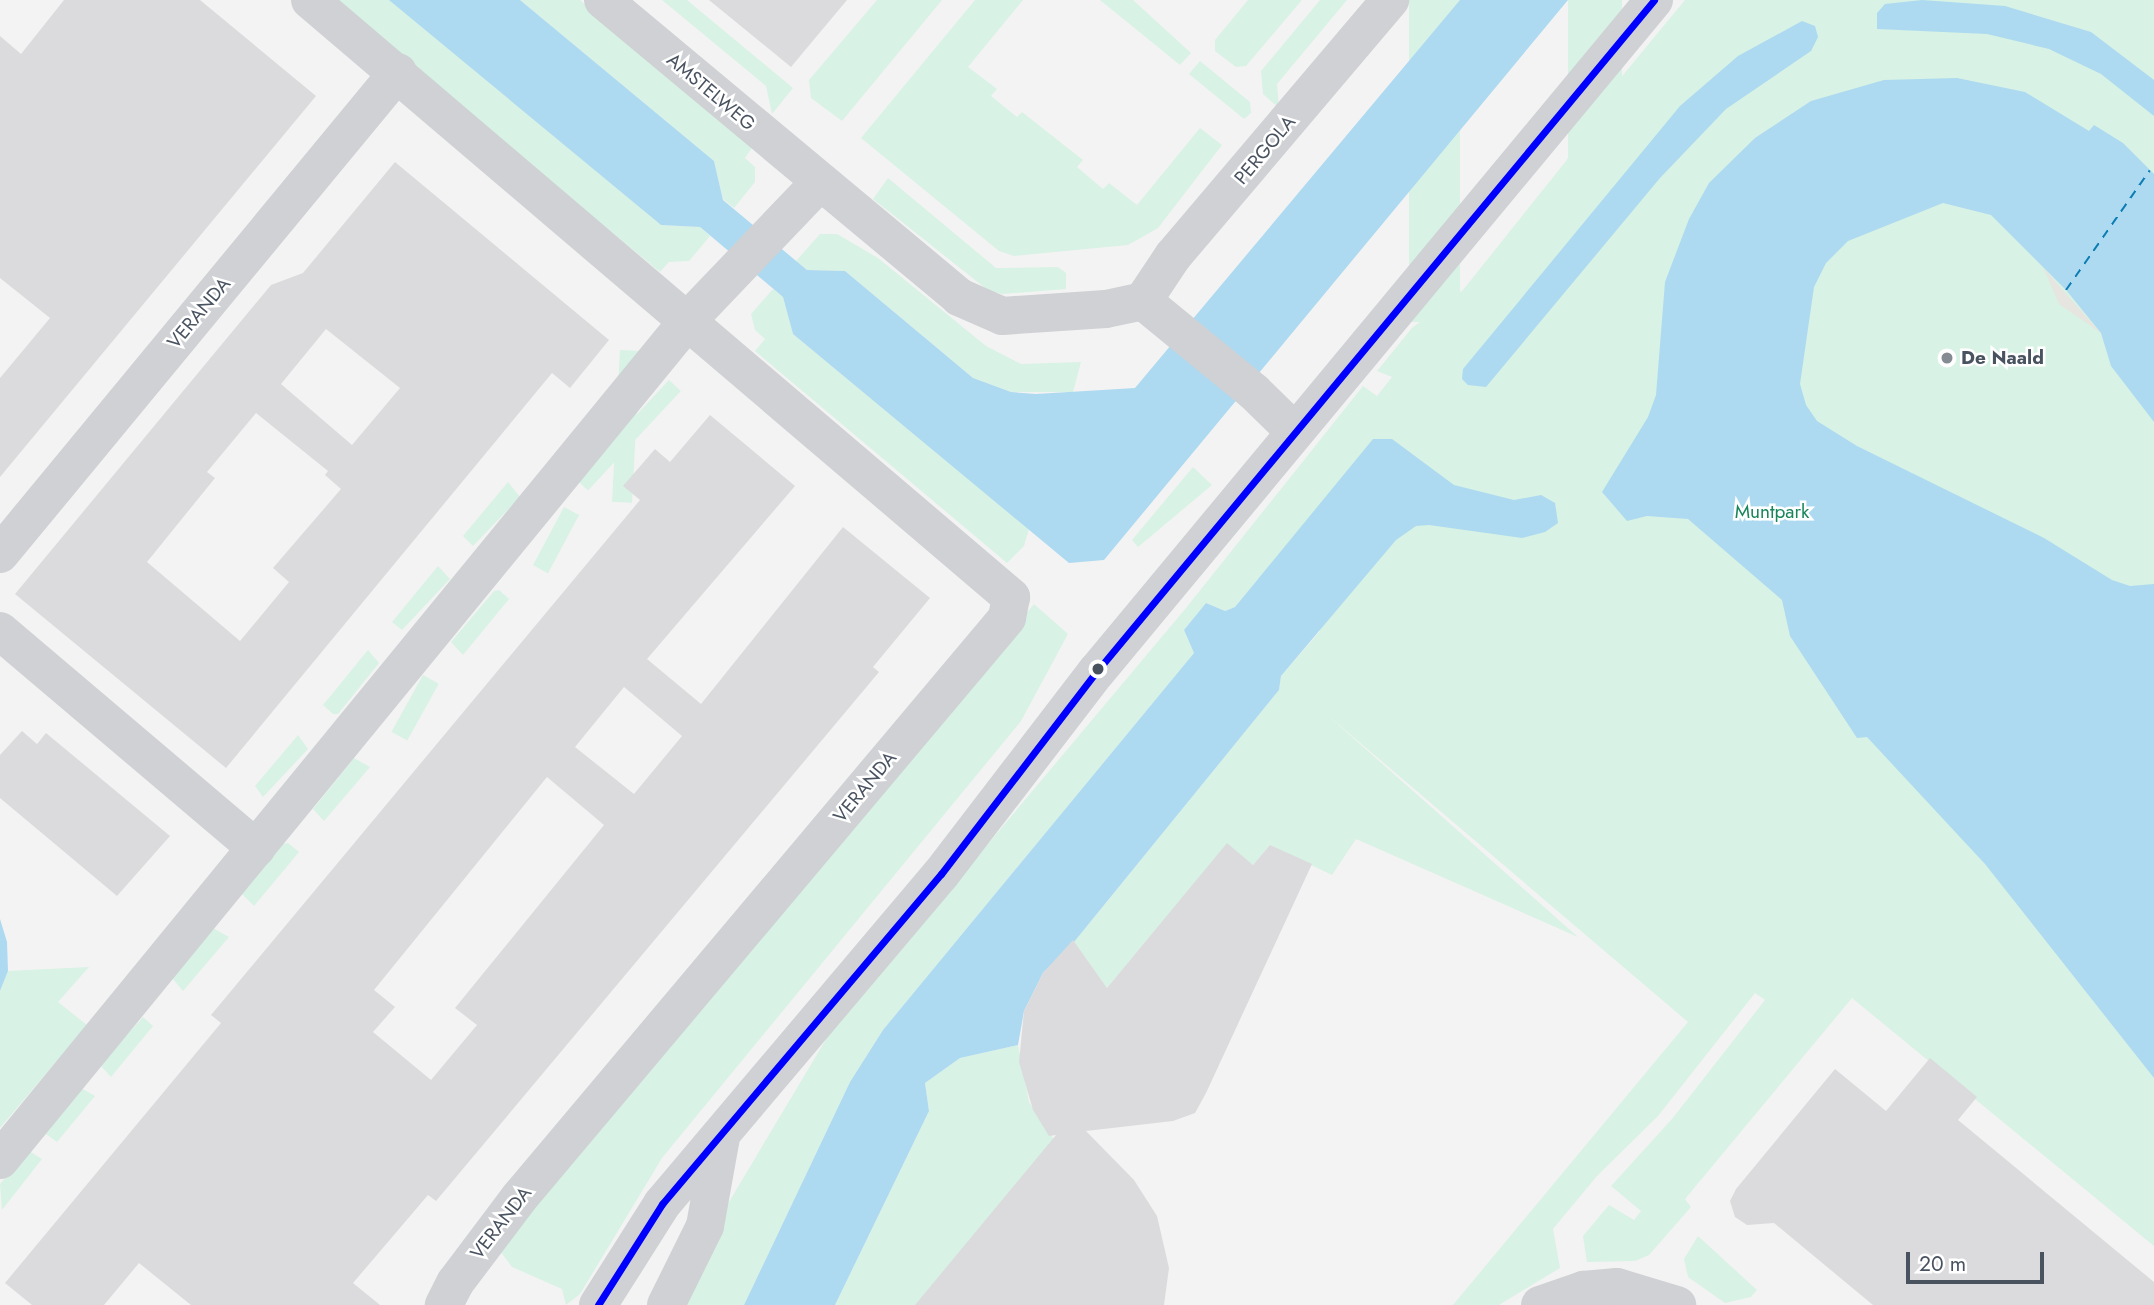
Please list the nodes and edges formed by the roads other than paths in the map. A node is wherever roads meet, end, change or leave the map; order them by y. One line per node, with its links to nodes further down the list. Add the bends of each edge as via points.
1 (310, 0): 5 (street, VERANDA)
2 (603, 0): 6 (street, AMSTELWEG)
3 (1390, 0): 7 (street, PERGOLA, via 1173,256)
4 (1654, 0): 9 (street)
5 (398, 72): 8 (street, VERANDA); 10 (street, VERANDA)
6 (818, 183): 7 (street, AMSTELWEG, via 960,297 1002,316 1106,309); 8 (street)
7 (1143, 301): 9 (street, via 1254,392)
8 (690, 319): 12 (street); 15 (street, VERANDA, via 1011,597 1007,618 519,1198 454,1283)
9 (1295, 432): 13 (street, via 1097,671 941,874)
10 (0, 554)
11 (0, 631): 12 (street)
12 (256, 848): 14 (street)
13 (722, 1135): 16 (street, via 663,1204); 17 (street, via 705,1226)
14 (0, 1160)
15 (444, 1305)
16 (598, 1305)
17 (666, 1305)
18 (1540, 1305): 19 (street, via 1583,1290 1617,1287)
19 (1677, 1305)

